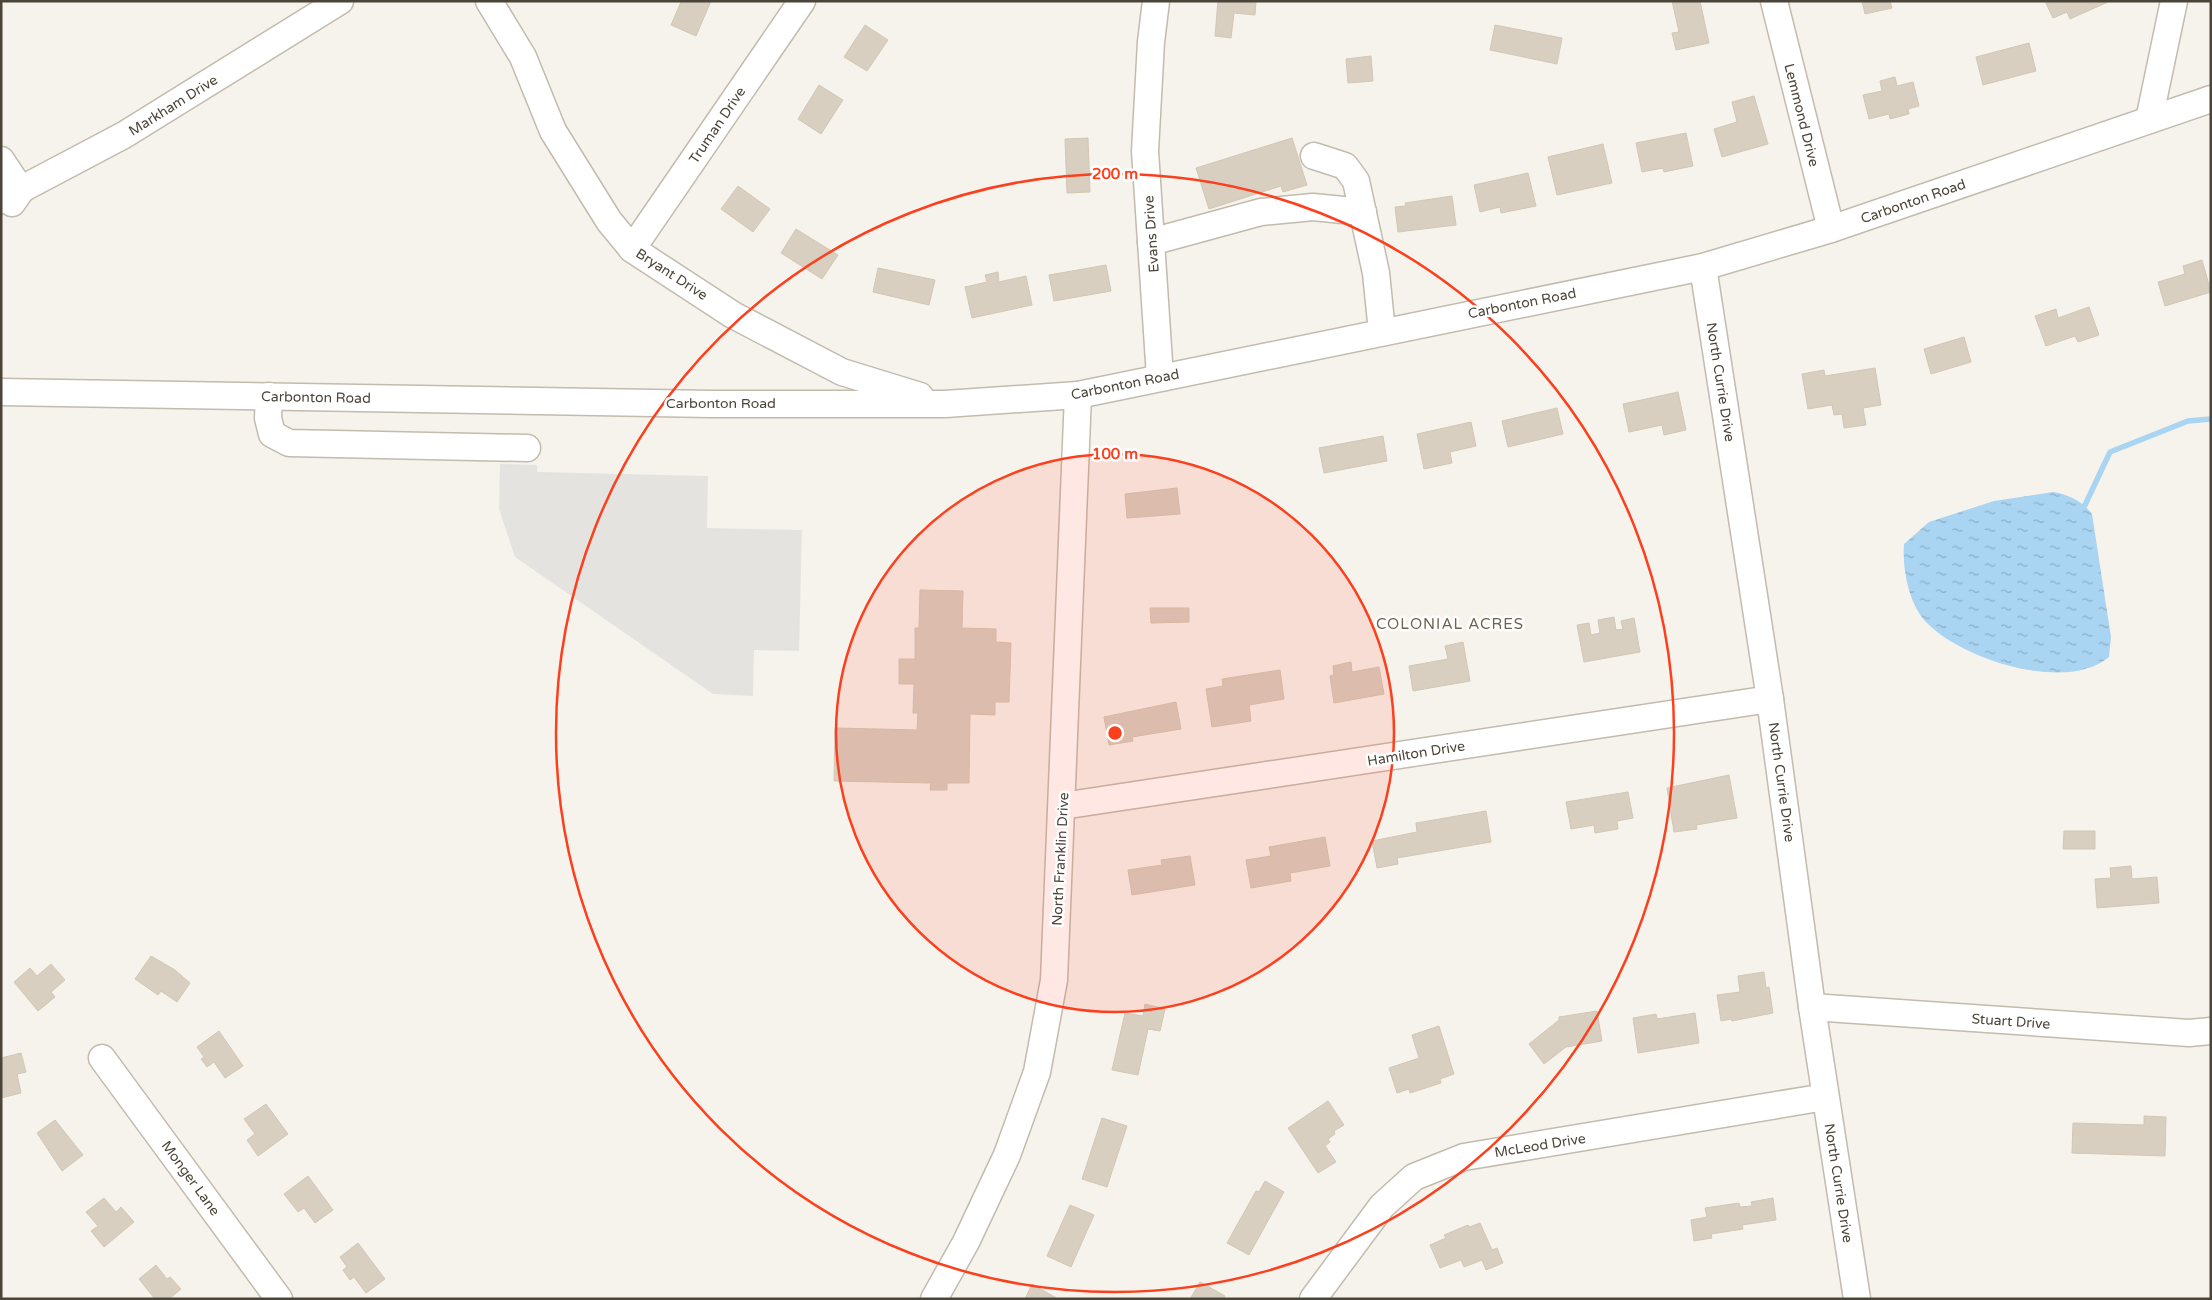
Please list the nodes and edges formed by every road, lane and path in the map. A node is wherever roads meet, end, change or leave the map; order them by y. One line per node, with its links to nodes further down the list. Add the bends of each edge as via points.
1 (340, 1): 11 (street, Markham Drive, via 124,135)
2 (489, 1): 16 (street, Bryant Drive, via 523,57 554,132 609,221)
3 (802, 1): 16 (street, Truman Drive)
4 (1156, 1): 15 (street, Evans Drive, via 1145,151)
5 (1774, 1): 14 (street, Lemmond Drive)
6 (2174, 1): 8 (street)
7 (2211, 99): 8 (street, Carbonton Road)
8 (2149, 120): 14 (street, Carbonton Road)
9 (1314, 156): 12 (street, via 1345,166 1356,181)
10 (1, 160): 11 (street)
11 (11, 195): 13 (street)
12 (1363, 212): 15 (street, via 1313,207 1260,212); 18 (street, via 1376,273)
13 (1, 218)
14 (1831, 229): 17 (street, Carbonton Road)
15 (1151, 242): 19 (street, Evans Drive)
16 (632, 249): 23 (street, Bryant Drive, via 734,315 842,372)
17 (1703, 267): 18 (street, Carbonton Road); 25 (street, North Currie Drive)
18 (1382, 332): 19 (street, Carbonton Road)
19 (1160, 377): 21 (street, Carbonton Road)
20 (1, 392): 22 (street, Carbonton Road)
21 (1078, 395): 23 (street, Carbonton Road); 26 (street, North Franklin Drive)
22 (269, 396): 23 (street, Carbonton Road, via 711,404); 24 (street, via 268,418 272,434 289,443)
23 (945, 404)
24 (527, 448)
25 (1770, 699): 26 (street, Hamilton Drive); 27 (street, North Currie Drive)
26 (1062, 806): 32 (street, North Franklin Drive, via 1054,980 1036,1072 1007,1155 966,1242)
27 (1812, 1006): 28 (street, Stuart Drive, via 2189,1033); 30 (street, North Currie Drive)
28 (2211, 1031)
29 (102, 1058): 31 (street, Monger Lane)
30 (1825, 1097): 33 (street, McLeod Drive, via 1456,1161 1414,1178 1382,1206); 34 (street, North Currie Drive)
31 (280, 1299)
32 (934, 1299)
33 (1313, 1299)
34 (1857, 1299)

